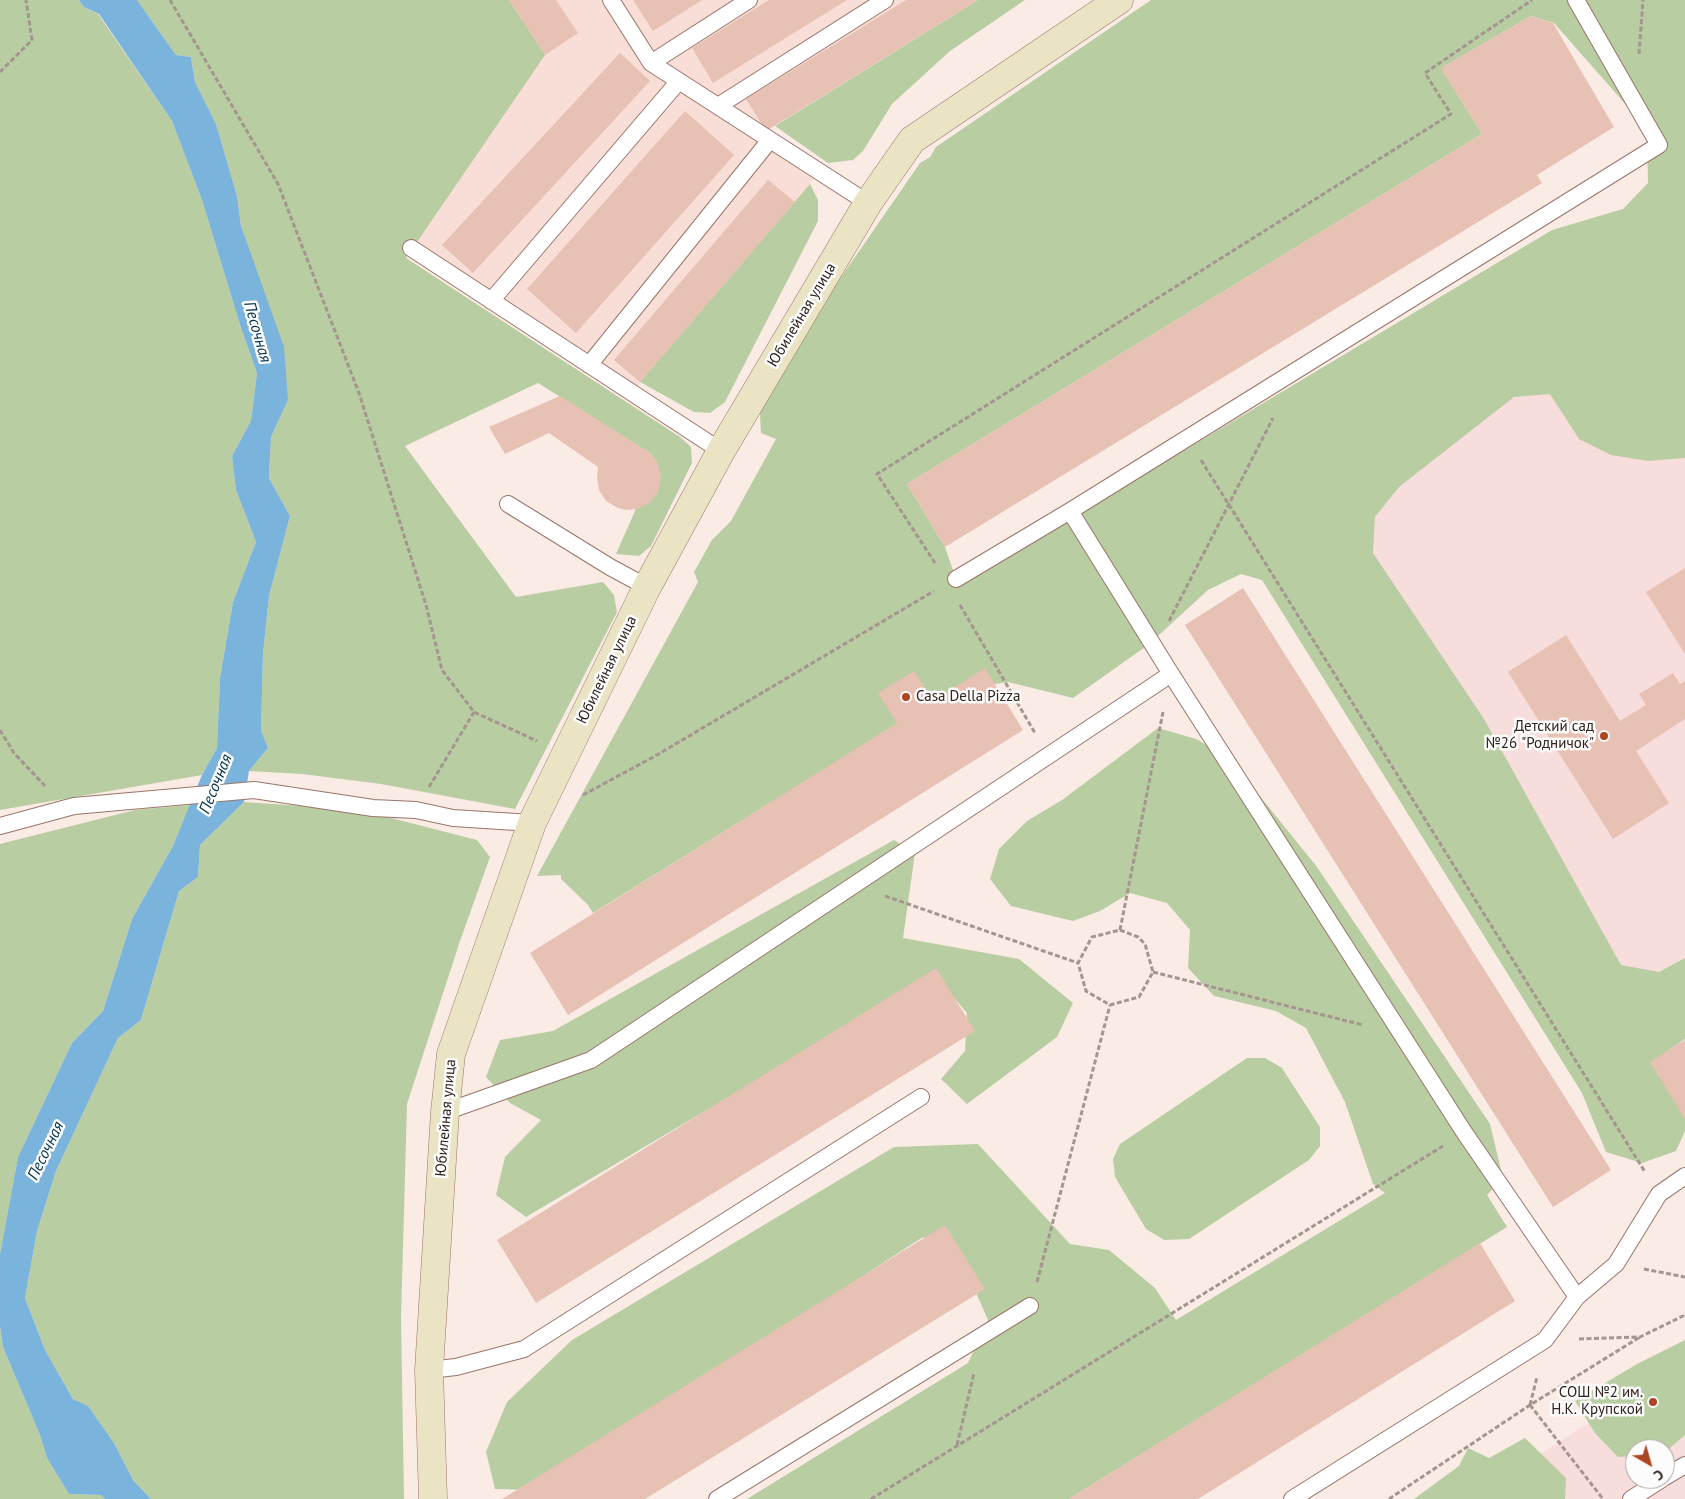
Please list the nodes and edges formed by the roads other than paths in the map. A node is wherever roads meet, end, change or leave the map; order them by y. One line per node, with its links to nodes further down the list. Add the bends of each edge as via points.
1 (611, 0): 6 (lane)
2 (749, 0): 6 (lane)
3 (885, 0): 8 (lane)
4 (1119, 0): 10 (street, Юбилейная улица, via 912,140)
5 (1576, 0): 16 (lane, via 1659,145)
6 (651, 63): 7 (lane)
7 (679, 81): 8 (lane); 12 (lane)
8 (718, 106): 9 (lane)
9 (770, 140): 10 (lane); 13 (lane)
10 (868, 202): 14 (street, Юбилейная улица)
11 (410, 248): 12 (lane)
12 (491, 301): 13 (lane)
13 (589, 364): 14 (lane)
14 (721, 451): 18 (street, Юбилейная улица)
15 (508, 504): 18 (lane, via 610,568)
16 (1070, 511): 17 (lane); 19 (lane)
17 (952, 581)
18 (647, 587): 20 (street, Юбилейная улица)
19 (1171, 674): 23 (lane, via 591,1060); 25 (lane, via 1464,1132)
20 (532, 822): 21 (lane, via 453,818 416,810 372,808 254,790 74,806); 23 (street, Юбилейная улица, via 452,1054)
21 (0, 826)
22 (921, 1097): 27 (lane, via 524,1348 456,1367)
23 (445, 1112): 27 (street, Юбилейная улица)
24 (1685, 1176): 25 (lane, via 1659,1194 1616,1264)
25 (1577, 1297): 31 (lane, via 1545,1340)
26 (1030, 1306): 30 (lane)
27 (429, 1370): 29 (street, Юбилейная улица)
28 (1647, 1489): 32 (lane)
29 (433, 1499)
30 (717, 1499)
31 (1292, 1499)
32 (1631, 1499)

